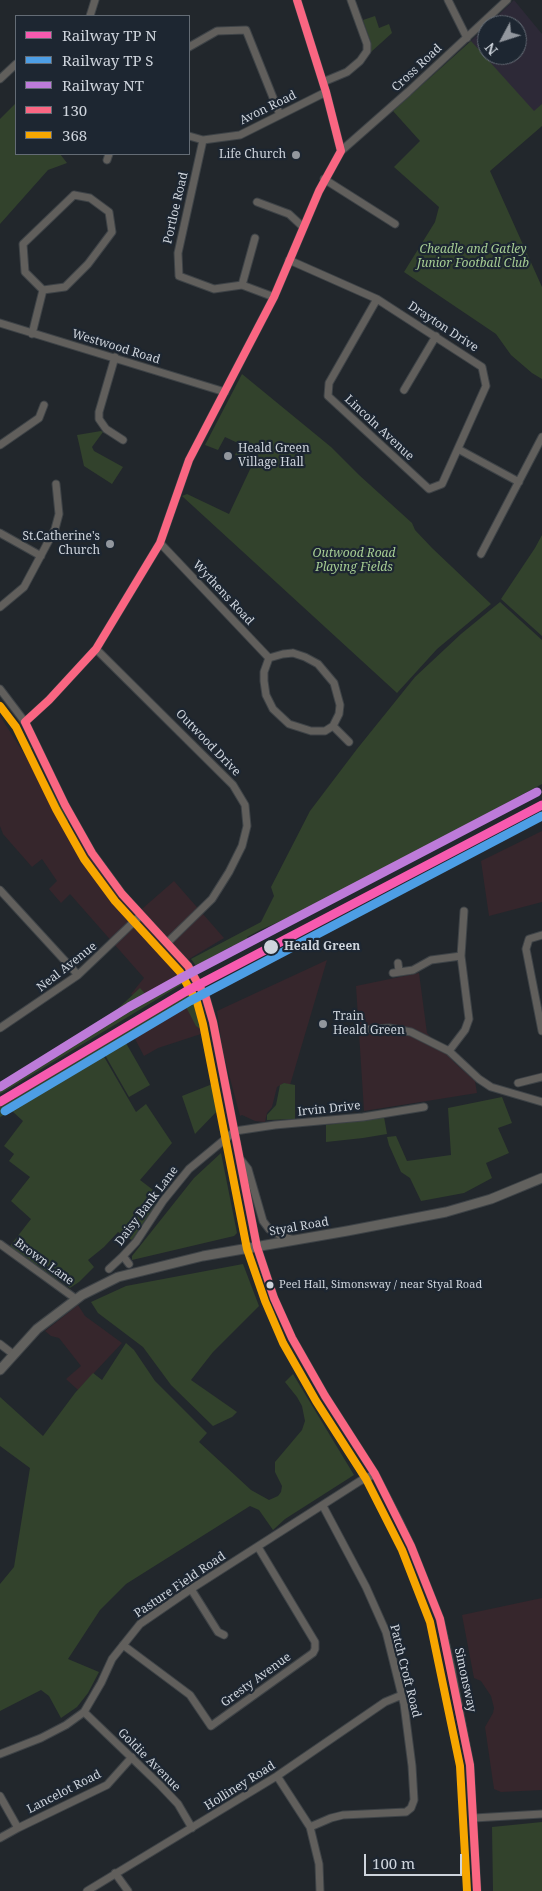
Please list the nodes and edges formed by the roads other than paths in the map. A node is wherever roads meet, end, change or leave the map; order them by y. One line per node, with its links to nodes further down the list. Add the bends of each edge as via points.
1 (95, 0): 6 (street)
2 (297, 0): 11 (street)
3 (351, 0): 11 (street, via 367,51 347,72)
4 (448, 0): 7 (street)
5 (507, 0): 7 (street, Cross Road)
6 (90, 15)
7 (468, 38): 16 (street, Cross Road)
8 (190, 46): 13 (street, via 217,31 246,30)
9 (15, 65): 10 (street)
10 (0, 80)
11 (322, 82): 12 (street)
12 (326, 92): 13 (street, Avon Road); 16 (street)
13 (280, 115): 15 (street, Avon Road, via 240,135)
14 (190, 136): 15 (street, Avon Road)
15 (203, 140): 23 (street, Portloe Road, via 178,253 179,276 214,289)
16 (341, 151): 17 (street, Cross Road)
17 (324, 179): 19 (street); 20 (street, Cross Road)
18 (256, 202): 20 (street, via 289,214)
19 (395, 224)
20 (303, 227): 22 (street, Cross Road)
21 (255, 238): 23 (street)
22 (289, 260): 25 (street, Cross Road); 26 (street, Drayton Drive)
23 (242, 285): 25 (street)
24 (43, 290): 24 (street, via 25,272 23,244 74,195 90,198 109,212 112,232 88,264 65,287); 28 (street)
25 (274, 297): 32 (street, Cross Road)
26 (377, 299): 29 (street, Drayton Drive); 40 (street, Lincoln Avenue, via 329,383 328,396)
27 (0, 323): 28 (street, Westwood Road)
28 (32, 334): 30 (street, Westwood Road)
29 (436, 336): 31 (street); 37 (street, Drayton Drive, via 482,367 486,386)
30 (115, 357): 32 (street, Westwood Road); 35 (street, via 99,419 106,429)
31 (404, 390)
32 (225, 392): 42 (street, Cross Road, via 189,460)
33 (44, 405): 36 (street, via 39,418)
34 (542, 437): 38 (street)
35 (123, 440)
36 (0, 445)
37 (458, 448): 38 (street); 40 (street, Drayton Drive, via 442,484)
38 (519, 482): 43 (street)
39 (56, 484): 44 (street, via 59,514)
40 (429, 490)
41 (0, 533): 44 (street)
42 (160, 543): 46 (street, Cross Road); 47 (street, Wythens Road)
43 (480, 554)
44 (41, 556): 45 (street, via 24,587)
45 (0, 607)
46 (96, 649): 49 (street, Cross Road); 56 (street, Outwood Drive, via 233,785 245,804 247,826 242,846 229,872 212,899)
47 (269, 658): 50 (street, via 264,672 264,688 278,715 290,724 311,731); 50 (street, via 293,653 318,664 326,672 334,682 340,705)
48 (1, 692): 49 (street)
49 (25, 722): 54 (street, via 92,852)
50 (333, 726): 51 (street)
51 (349, 742)
52 (0, 890): 59 (street)
53 (464, 911): 57 (street)
54 (141, 915): 56 (street); 59 (street, Neal Avenue)
55 (542, 935): 60 (street, via 529,939 526,949)
56 (168, 942): 69 (street, via 188,966 206,998)
57 (461, 956): 58 (street, via 431,960 413,970 396,972); 64 (street, via 469,1019 466,1030)
58 (398, 962)
59 (78, 975): 61 (street, Neal Avenue)
60 (539, 1006): 63 (street)
61 (0, 1028)
62 (362, 1030): 64 (street, via 377,1028 411,1032)
63 (542, 1031)
64 (449, 1052): 67 (street, via 491,1087)
65 (542, 1078): 66 (street)
66 (518, 1083)
67 (542, 1102)
68 (424, 1107): 69 (street, Irvin Drive, via 363,1117)
69 (235, 1130): 70 (street); 75 (street, Daisy Bank Lane, via 189,1169)
70 (241, 1160): 72 (street, via 248,1169 263,1221 281,1236); 74 (street, Simonsway)
71 (542, 1178): 72 (main road, Styal Road, via 491,1199 446,1212)
72 (296, 1240): 74 (main road, Styal Road)
73 (0, 1244): 78 (street, Brown Lane)
74 (257, 1247): 78 (main road, Styal Road, via 184,1260 132,1274 112,1280); 82 (street, Simonsway, via 292,1338)
75 (123, 1256): 76 (street, Daisy Bank Lane); 77 (street, Daisy Bank Lane)
76 (129, 1264)
77 (109, 1269)
78 (76, 1299): 80 (main road, Styal Road, via 37,1329)
79 (0, 1344): 80 (street)
80 (13, 1354): 81 (main road, Styal Road)
81 (0, 1370)
82 (375, 1474): 83 (street, Pasture Field Road); 95 (street, Simonsway, via 411,1546 440,1620 466,1738)
83 (323, 1506): 84 (street, Pasture Field Road); 88 (street, Patch Croft Road, via 386,1632)
84 (258, 1547): 85 (street, Pasture Field Road); 87 (street, Gresty Avenue, via 315,1642 313,1653 211,1726 190,1695)
85 (191, 1589): 86 (street, via 218,1632); 87 (street, Pasture Field Road, via 140,1624)
86 (224, 1635)
87 (123, 1645): 89 (street, Pasture Field Road)
88 (402, 1695): 92 (street, Holliney Road, via 385,1702); 96 (street, Patch Croft Road, via 412,1766 414,1800 411,1808 406,1812 331,1818)
89 (84, 1712): 90 (street, Pasture Field Road, via 41,1738); 91 (street, Goldie Avenue)
90 (0, 1754)
91 (132, 1757): 97 (street, Lancelot Road, via 107,1785); 98 (street, Goldie Avenue, via 178,1804)
92 (277, 1776): 96 (street); 98 (street, Holliney Road)
93 (0, 1796): 97 (street)
94 (542, 1814): 95 (street)
95 (474, 1818): 104 (street, Simonsway)
96 (310, 1827): 103 (street, via 319,1864)
97 (18, 1828): 99 (street, Lancelot Road)
98 (192, 1828): 100 (street, Holliney Road)
99 (0, 1838)
100 (115, 1873): 101 (street, Holliney Road); 102 (street)
101 (86, 1891)
102 (128, 1891)
103 (320, 1891)
104 (477, 1891)

